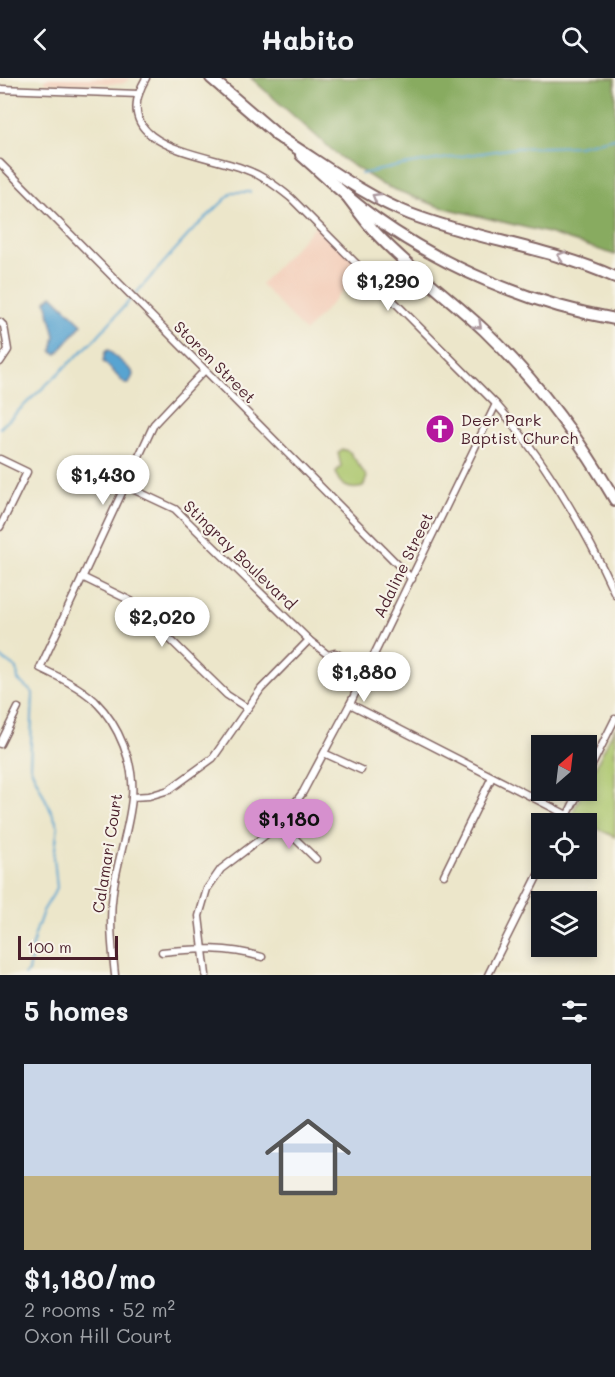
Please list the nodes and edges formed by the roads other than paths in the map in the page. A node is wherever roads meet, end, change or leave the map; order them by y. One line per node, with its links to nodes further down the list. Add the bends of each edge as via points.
1 (146, 78): 4 (street)
2 (211, 78): 5 (main road)
3 (0, 90): 4 (street)
4 (139, 94): 13 (street, via 137,112 141,125 155,140 264,177 297,204)
5 (276, 135): 7 (main road); 8 (main road, one-way to 5, via 564,256 409,213 377,198)
6 (0, 163): 12 (street, Storen Street)
7 (347, 196): 9 (main road, via 412,242 466,271 525,295); 16 (main road, one-way to 16, via 375,232 518,364 556,410)
8 (615, 277)
9 (615, 319)
10 (0, 322): 11 (street, via 8,350)
11 (0, 362)
12 (204, 372): 15 (street, via 154,424); 19 (street, Storen Street)
13 (496, 405): 19 (street, Adaline Street); 20 (street, via 526,439 567,503)
14 (0, 459): 17 (street, via 27,472)
15 (126, 486): 18 (street); 21 (street, Stingray Boulevard, via 175,508)
16 (615, 500)
17 (0, 527)
18 (82, 577): 25 (street, via 131,601 227,695); 32 (street, Calamari Court, via 40,668 95,701 111,722 125,749)
19 (411, 579): 22 (street, Adaline Street)
20 (615, 594)
21 (309, 640): 22 (street, Stingray Boulevard, via 331,661); 25 (street)
22 (365, 674): 23 (street, Adaline Street)
23 (350, 704): 28 (street, Adaline Street); 31 (street)
24 (18, 708): 27 (street)
25 (247, 708): 32 (street, via 213,758 169,790)
26 (615, 719): 29 (street)
27 (0, 744)
28 (326, 754): 30 (street); 34 (street, Adaline Street)
29 (597, 755)
30 (361, 770)
31 (492, 777): 33 (street); 36 (street)
32 (132, 797): 41 (street, Calamari Court, via 110,919)
33 (563, 813)
34 (280, 824): 35 (street); 38 (street, Adaline Street, via 221,869 207,889 200,916)
35 (316, 860)
36 (444, 875)
37 (536, 879): 43 (street)
38 (204, 947): 39 (street); 40 (street); 42 (street, Adaline Street)
39 (162, 952)
40 (262, 957)
41 (115, 975)
42 (206, 975)
43 (488, 975)

